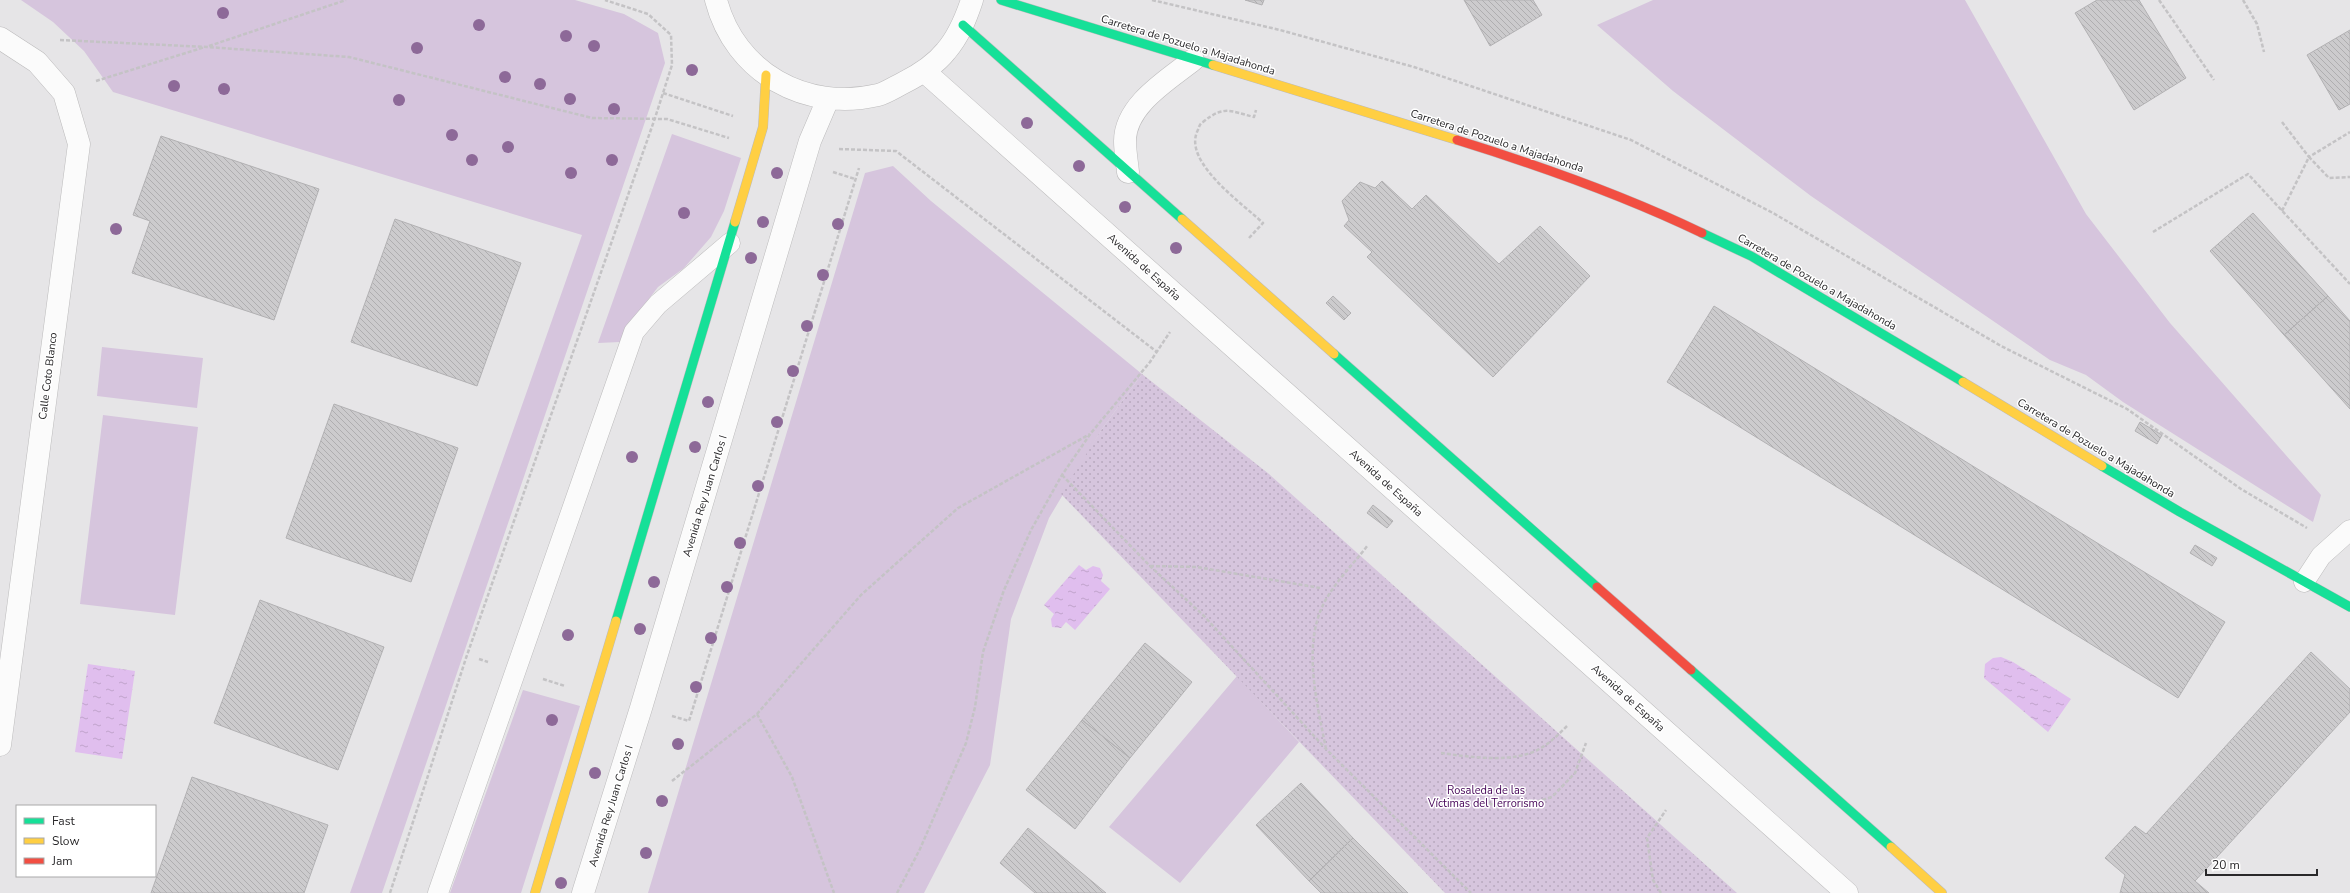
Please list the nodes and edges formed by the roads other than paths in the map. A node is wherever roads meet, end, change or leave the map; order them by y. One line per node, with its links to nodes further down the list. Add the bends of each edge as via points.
1 (716, 0): 8 (street, via 720,18 740,50)
2 (972, 0): 4 (street)
3 (1001, 0): 6 (street, Carretera de Pozuelo a Majadahonda)
4 (963, 25): 7 (street, via 947,51); 10 (street)
5 (0, 38): 15 (street, Calle Coto Blanco, via 37,62 64,93 79,144)
6 (1193, 60): 10 (street, via 1144,98 1132,116 1124,139); 13 (street, Carretera de Pozuelo a Majadahonda, via 1545,167 1649,207 1752,256 2180,512)
7 (925, 72): 9 (street, via 879,95); 19 (street, Avenida de España)
8 (766, 75): 9 (street, via 796,91); 11 (street, via 764,126)
9 (828, 99): 18 (street, Avenida Rey Juan Carlos I, via 810,141 641,708)
10 (1128, 172): 20 (street)
11 (730, 243): 16 (lane, via 658,304 634,332); 17 (street)
12 (2350, 530): 13 (lane, via 2321,556)
13 (2304, 582): 14 (street, Carretera de Pozuelo a Majadahonda)
14 (2350, 606)
15 (0, 745)
16 (438, 893)
17 (535, 893)
18 (583, 893)
19 (1847, 893)
20 (1942, 893)

